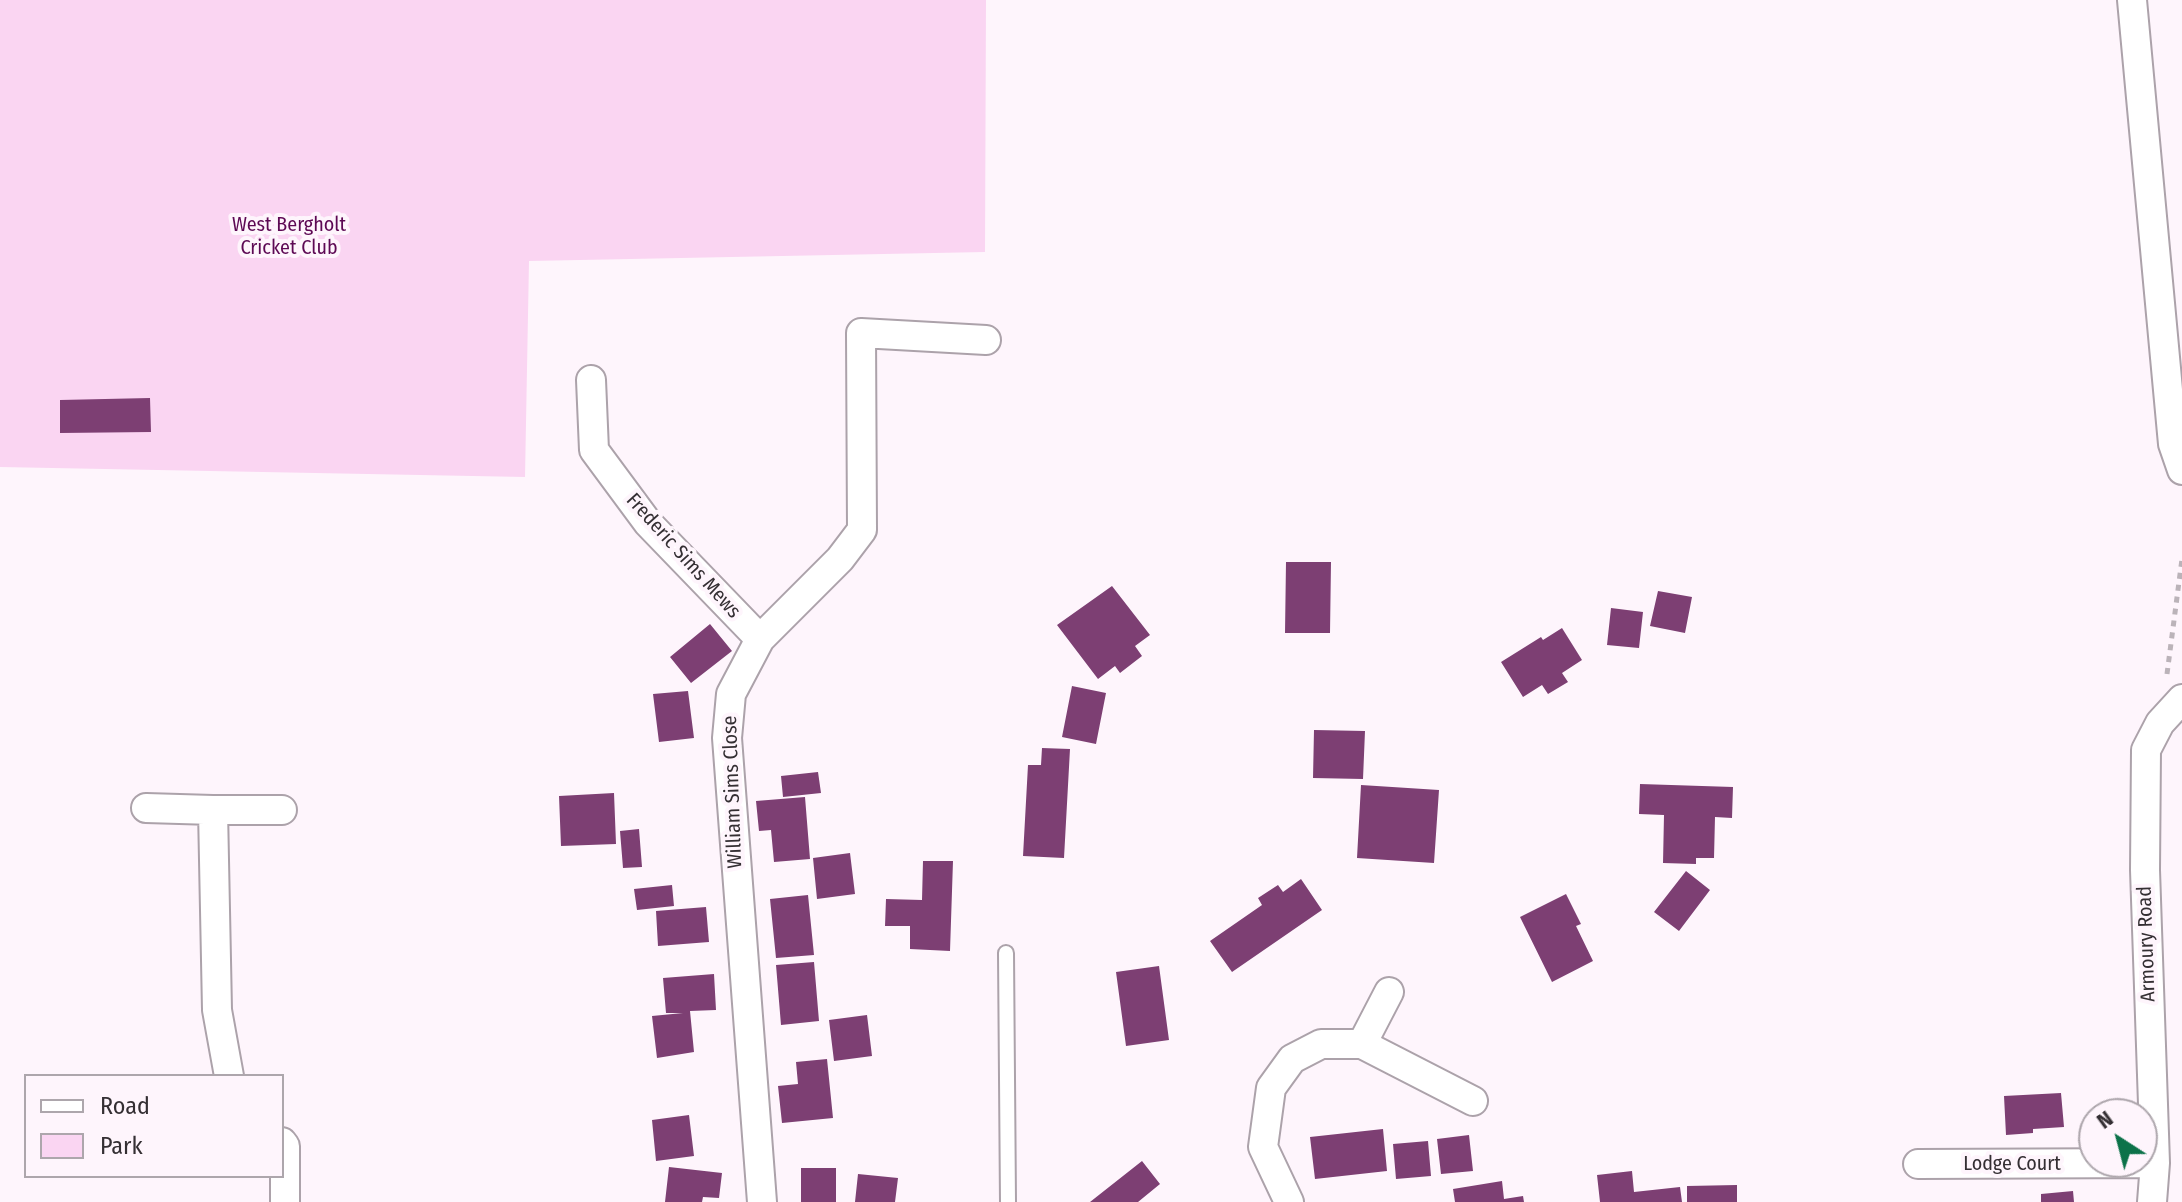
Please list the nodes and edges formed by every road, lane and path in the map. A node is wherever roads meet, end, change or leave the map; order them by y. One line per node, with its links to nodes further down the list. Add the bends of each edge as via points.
1 (2132, 0): 4 (street, via 2173,444)
2 (986, 340): 6 (street, William Sims Close, via 861,333 862,530)
3 (591, 380): 6 (street, Frederic Sims Mews, via 594,450 648,523)
4 (2182, 470)
5 (2182, 559): 8 (path)
6 (760, 639): 23 (street, William Sims Close, via 731,694 727,738)
7 (2182, 699): 8 (street, Armoury Road)
8 (2160, 723): 16 (street, Armoury Road, via 2146,750)
9 (146, 808): 10 (street)
10 (213, 810): 11 (street); 15 (street, via 217,1010)
11 (282, 810)
12 (1006, 953): 24 (lane)
13 (1389, 992): 14 (street)
14 (1362, 1044): 17 (street); 25 (street, via 1321,1044 1292,1059 1271,1088 1263,1147)
15 (229, 1074)
16 (2153, 1098)
17 (1473, 1101)
18 (284, 1145): 22 (street)
19 (2078, 1163): 20 (street, Lodge Court)
20 (1918, 1164)
21 (2154, 1178): 26 (street, Armoury Road)
22 (285, 1202)
23 (762, 1202)
24 (1008, 1202)
25 (1289, 1202)
26 (2152, 1202)

